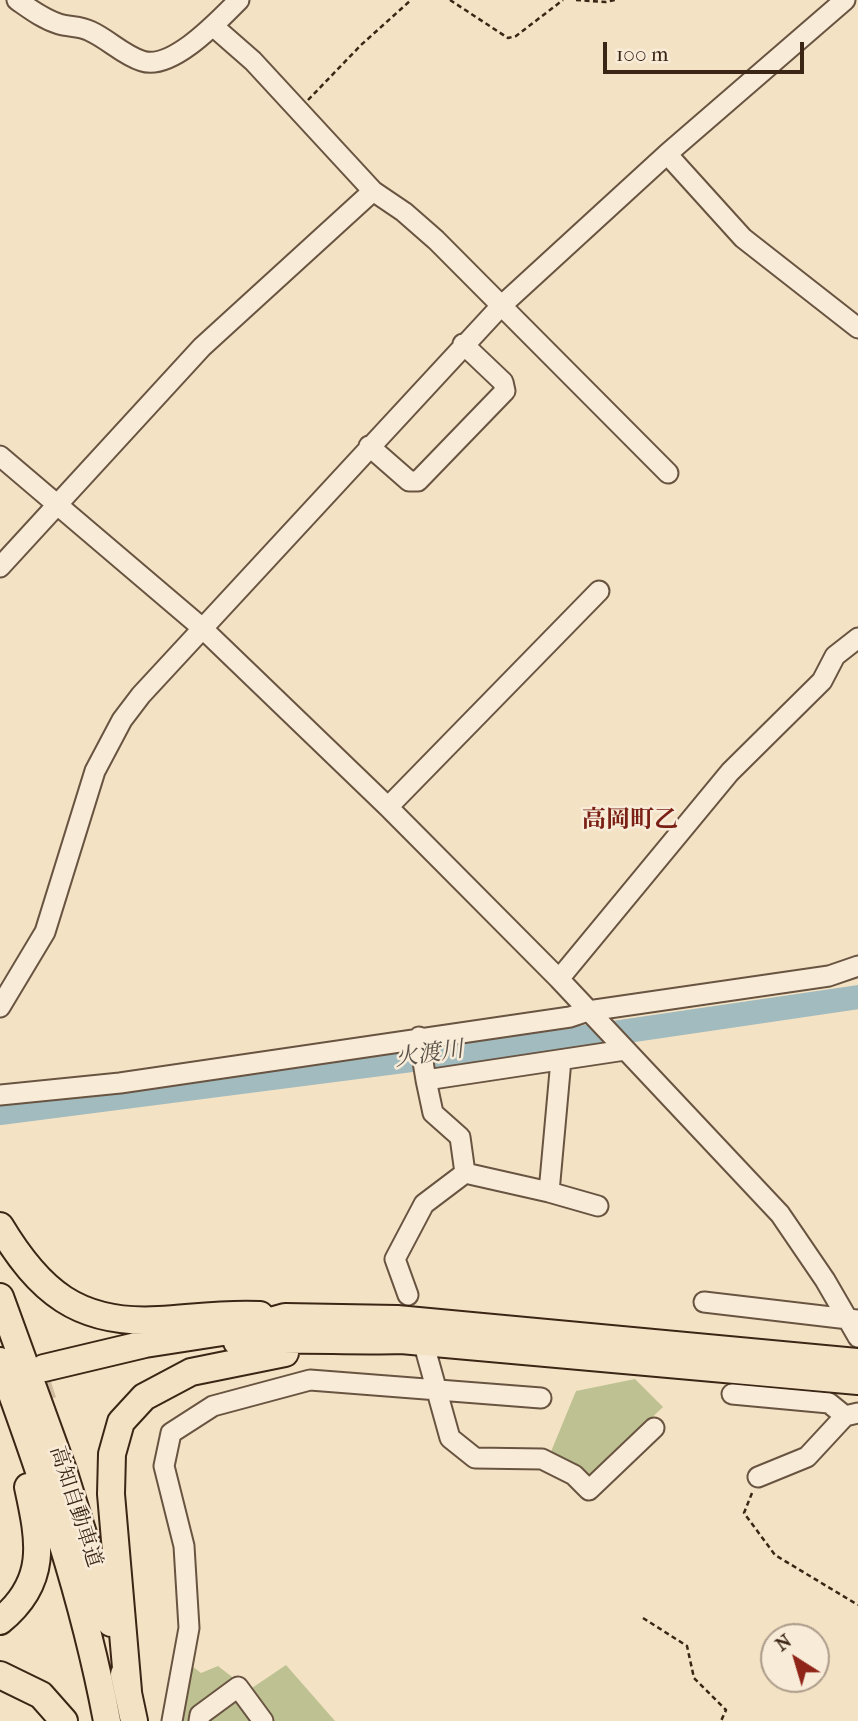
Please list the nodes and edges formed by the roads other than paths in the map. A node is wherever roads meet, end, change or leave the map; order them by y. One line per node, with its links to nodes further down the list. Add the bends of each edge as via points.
1 (17, 0): 4 (street, via 60,24 88,29 142,61 168,57)
2 (239, 0): 4 (street)
3 (845, 0): 5 (street)
4 (213, 26): 6 (street, via 243,51)
5 (667, 154): 7 (street); 8 (street, via 743,238)
6 (373, 191): 7 (street, via 436,240); 13 (street, via 202,347)
7 (500, 307): 9 (street); 12 (street)
8 (858, 328)
9 (463, 344): 10 (street); 10 (street, via 503,382 505,391 418,481 409,481)
10 (369, 446): 16 (street)
11 (0, 456): 13 (street)
12 (668, 473)
13 (58, 502): 14 (street); 16 (street)
14 (0, 567)
15 (599, 592): 18 (street)
16 (201, 627): 18 (street); 21 (street, via 141,695 108,747 83,806 45,932)
17 (858, 638): 20 (street, via 835,656 822,681 730,772)
18 (388, 807): 20 (street)
19 (858, 967): 22 (street, via 829,976)
20 (559, 979): 22 (street)
21 (0, 1007)
22 (590, 1014): 23 (street); 24 (street)
23 (419, 1041): 26 (street); 27 (street)
24 (621, 1046): 25 (street); 36 (street, via 780,1214)
25 (561, 1060): 26 (street); 29 (street)
26 (425, 1076): 28 (street, via 433,1113 460,1136)
27 (0, 1095)
28 (465, 1173): 29 (street); 32 (street, via 424,1204 395,1259)
29 (549, 1192): 30 (street)
30 (598, 1206)
31 (0, 1226): 35 (highway, via 37,1280 68,1304 115,1319 157,1321 226,1313)
32 (408, 1295)
33 (0, 1297): 50 (highway, 高知自動車道, via 73,1499)
34 (704, 1302): 36 (street)
35 (285, 1317): 38 (highway, via 242,1329 145,1344 48,1377 199,1346 282,1338); 41 (highway, via 397,1319)
36 (853, 1319): 37 (street)
37 (858, 1337)
38 (327, 1342): 41 (highway, via 401,1340); 50 (highway, via 191,1371 144,1397 121,1422 112,1454 111,1494)
39 (426, 1352): 42 (street)
40 (1, 1363): 48 (highway, via 38,1534 32,1587); 52 (highway, 高知自動車道, via 43,1481)
41 (850, 1371)
42 (437, 1392): 44 (street); 46 (street, via 450,1438 475,1458 542,1459 574,1475 589,1490); 54 (street, via 310,1380 213,1406 171,1433 163,1466 184,1546 189,1628)
43 (732, 1394): 45 (street, via 829,1403)
44 (541, 1398)
45 (851, 1415): 47 (street, via 807,1457)
46 (654, 1427)
47 (758, 1477)
48 (0, 1621)
49 (0, 1675): 51 (highway, via 41,1695)
50 (128, 1691): 53 (highway, 高知自動車道)
51 (64, 1721)
52 (107, 1721)
53 (134, 1721)
54 (173, 1721)
55 (199, 1721): 56 (street, via 200,1715 238,1687)
56 (263, 1721)

